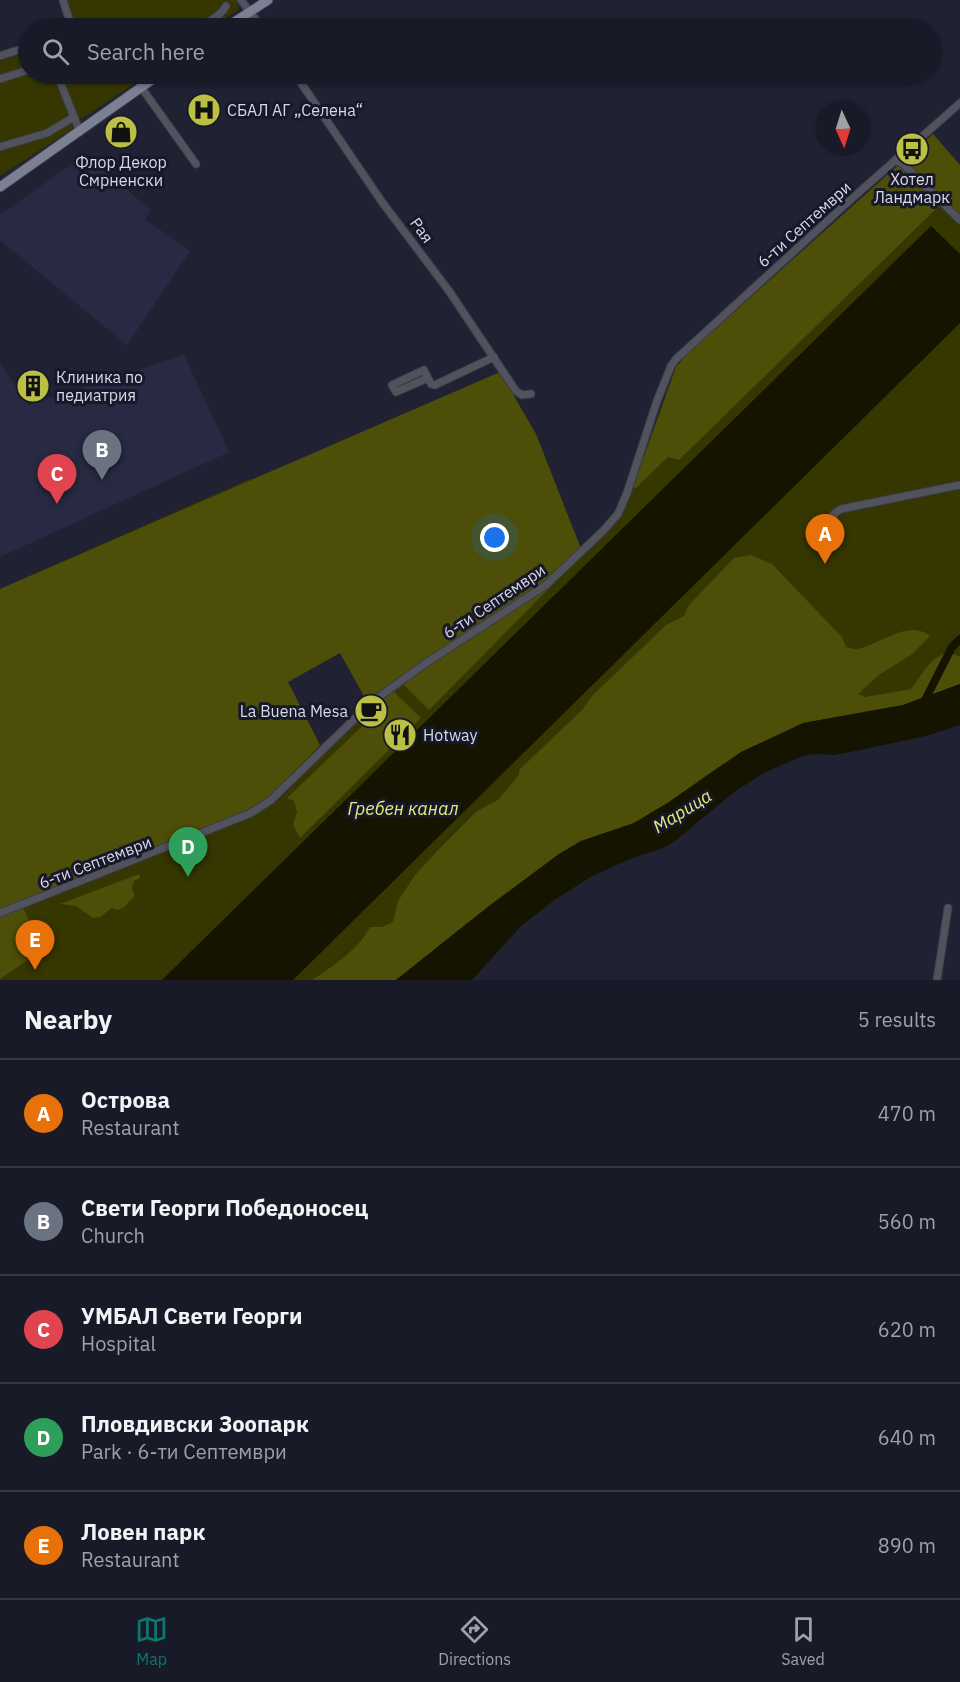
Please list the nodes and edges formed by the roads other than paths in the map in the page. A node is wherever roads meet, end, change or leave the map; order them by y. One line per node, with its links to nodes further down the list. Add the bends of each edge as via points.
1 (63, 0): 6 (street)
2 (241, 0): 5 (street)
3 (268, 0): 5 (main road)
4 (226, 6): 7 (street)
5 (250, 12): 8 (main road); 9 (street)
6 (69, 18)
7 (215, 18)
8 (241, 18)
9 (254, 18)
10 (18, 50): 11 (street)
11 (0, 56)
12 (18, 73): 13 (street)
13 (0, 79)
14 (61, 84): 19 (street)
15 (145, 84): 17 (main road)
16 (302, 84): 26 (street, Рая)
17 (141, 87): 20 (main road); 23 (street)
18 (960, 103): 22 (street, 6-ти Септември)
19 (74, 117): 20 (street); 21 (street, via 47,133)
20 (80, 132): 24 (main road)
21 (0, 147)
22 (895, 160): 25 (street); 32 (street, 6-ти Септември, via 676,359 657,401 618,514 546,585 372,702 271,800 251,813)
23 (196, 164)
24 (0, 187)
25 (960, 220)
26 (494, 357): 27 (street, via 435,384); 28 (street, Рая, via 516,391)
27 (428, 378): 27 (street, via 424,370 392,385 396,392)
28 (531, 394)
29 (960, 485): 30 (street, via 841,509 828,522)
30 (830, 531)
31 (948, 908): 33 (street)
32 (0, 913)
33 (937, 980)

